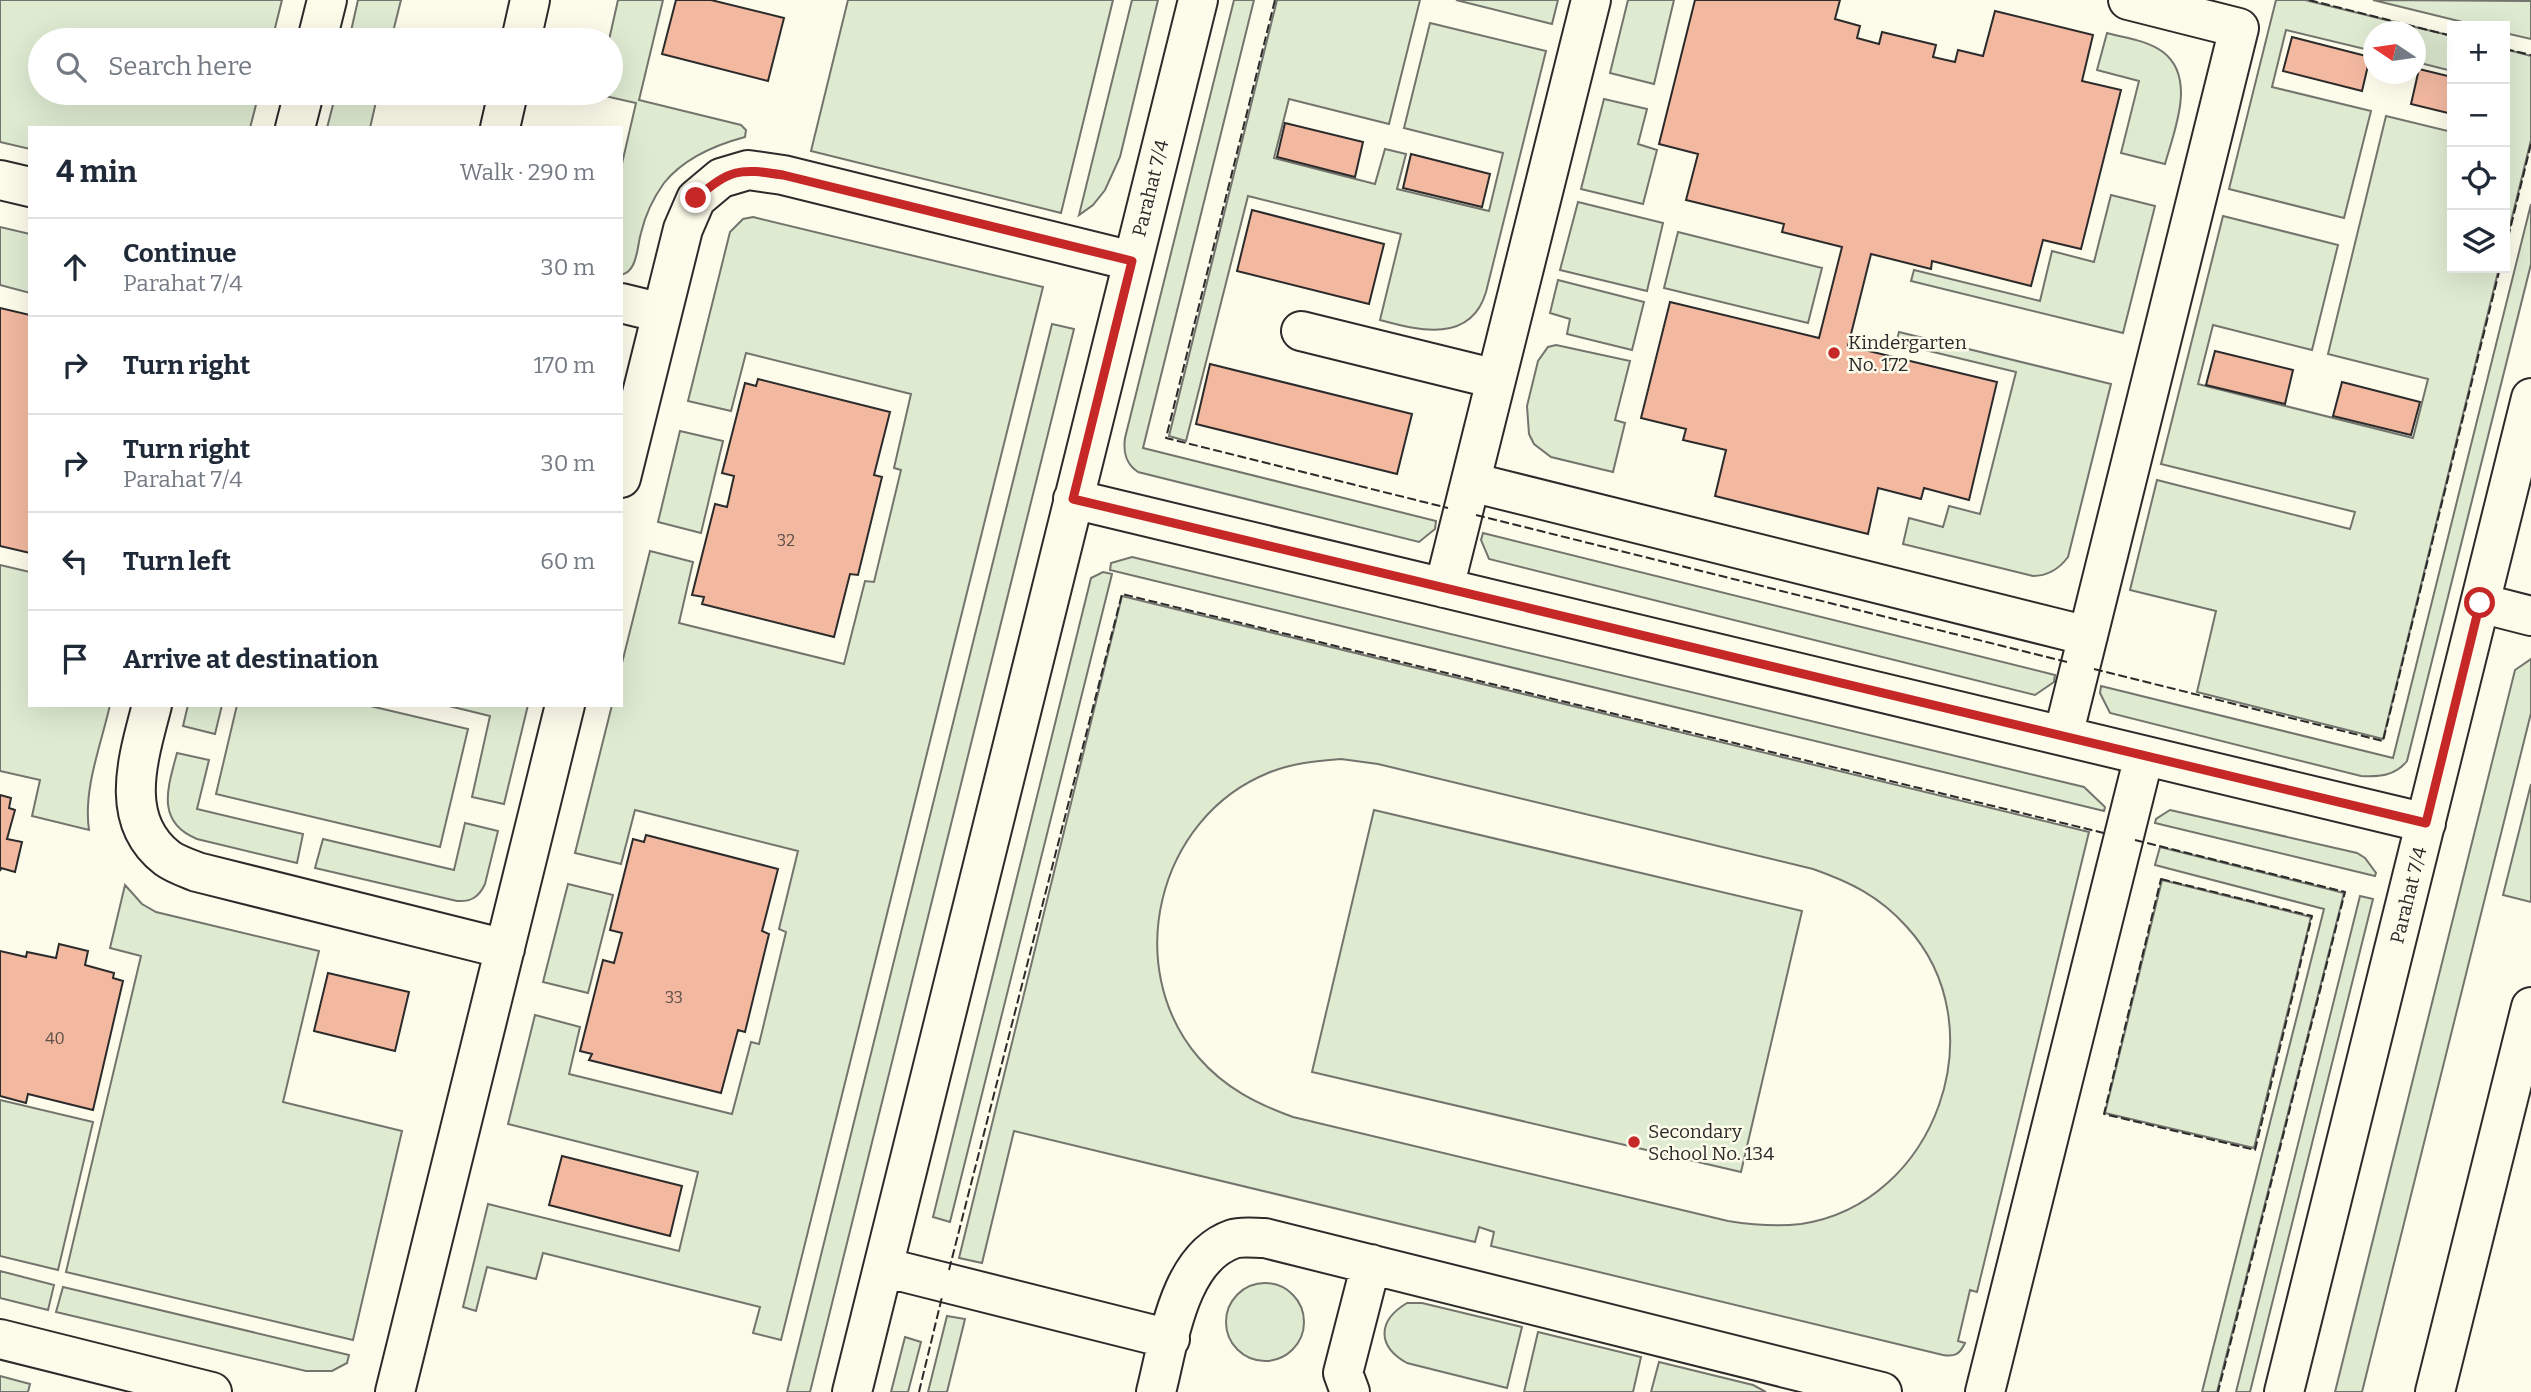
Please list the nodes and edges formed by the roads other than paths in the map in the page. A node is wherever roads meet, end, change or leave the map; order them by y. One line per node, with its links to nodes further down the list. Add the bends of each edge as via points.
1 (327, 0): 6 (street)
2 (530, 0): 7 (street)
3 (1198, 0): 14 (street, Parahat 7/4)
4 (1591, 0): 18 (street)
5 (2128, 0): 26 (street, via 2239,28)
6 (320, 28)
7 (524, 28)
8 (301, 105): 10 (street)
9 (505, 105): 11 (street)
10 (296, 126)
11 (500, 126)
12 (0, 180): 13 (street)
13 (28, 187)
14 (1132, 261): 16 (street, via 748,170 720,178 696,198 683,229); 22 (street, Parahat 7/4)
15 (623, 303): 16 (street)
16 (662, 313): 20 (street)
17 (1301, 331): 18 (street)
18 (1496, 379): 21 (street)
19 (2531, 398): 24 (street, Parahat 7/4)
20 (623, 470)
21 (1471, 482): 23 (street); 26 (street)
22 (1073, 499): 23 (street); 35 (street, Parahat 7/4)
23 (1444, 588): 29 (street)
24 (2480, 603): 25 (street); 31 (street, Parahat 7/4)
25 (2531, 616)
26 (2088, 636): 29 (street)
27 (152, 707): 32 (street, via 136,769 136,803 146,836 168,859 197,872)
28 (565, 707): 32 (street)
29 (2063, 736): 30 (street)
30 (2144, 756): 31 (street); 45 (street)
31 (2426, 823): 46 (street, Parahat 7/4)
32 (505, 948): 40 (street)
33 (2531, 1007): 47 (street)
34 (1371, 1264): 37 (street, via 1265,1238 1236,1238 1210,1250 1189,1278); 38 (street); 43 (street, via 1343,1373)
35 (883, 1267): 37 (street); 41 (street, Parahat 7/4)
36 (0, 1339): 39 (street)
37 (1170, 1339): 42 (street)
38 (1809, 1383): 44 (street)
39 (212, 1392)
40 (395, 1392)
41 (852, 1392)
42 (1156, 1392)
43 (1350, 1392)
44 (1882, 1392)
45 (1985, 1392)
46 (2284, 1392)
47 (2435, 1392)

